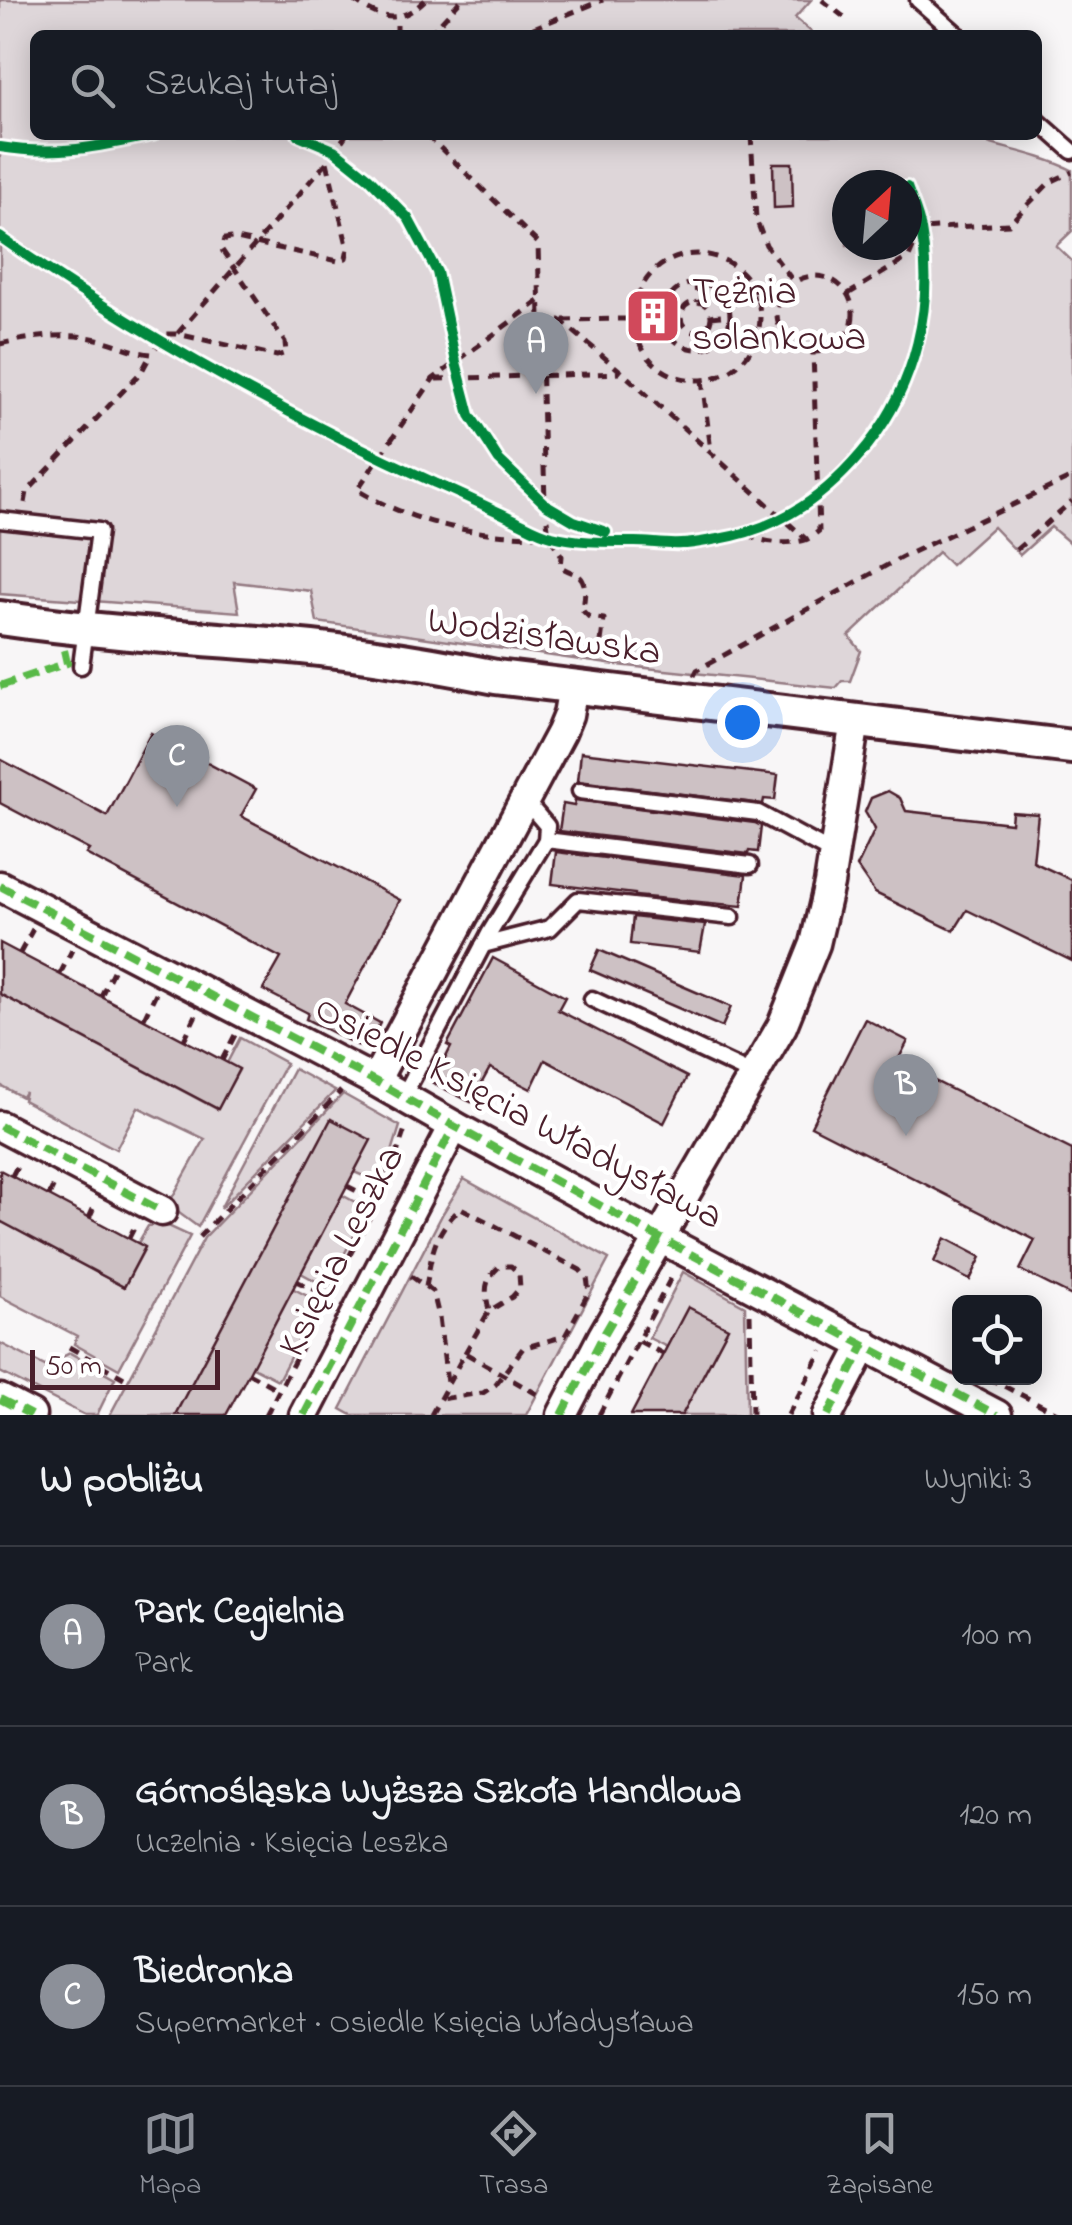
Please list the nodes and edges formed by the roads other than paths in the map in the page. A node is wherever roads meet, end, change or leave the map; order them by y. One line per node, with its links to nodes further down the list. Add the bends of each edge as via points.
1 (918, 0): 2 (lane)
2 (952, 30)
3 (1042, 124): 4 (lane)
4 (1072, 151)
5 (0, 520): 7 (lane, via 98,531)
6 (1, 618): 7 (street, Wodzisławska)
7 (86, 628): 8 (lane); 9 (street, Wodzisławska, via 308,648 496,677)
8 (82, 666)
9 (585, 679): 10 (street, Wodzisławska); 13 (street)
10 (855, 721): 11 (street, Wodzisławska); 15 (street)
11 (1072, 748)
12 (580, 791): 15 (lane, via 758,813)
13 (524, 799): 14 (lane, via 547,826); 22 (street)
14 (546, 840): 16 (lane); 19 (lane)
15 (834, 854): 21 (street, via 816,944)
16 (750, 865)
17 (0, 886): 22 (street, Osiedle Księcia Władysława)
18 (732, 917): 19 (lane, via 578,900 550,928)
19 (483, 945): 23 (lane)
20 (592, 1000): 21 (lane)
21 (754, 1076): 27 (street)
22 (375, 1081): 23 (street, Osiedle Księcia Władysława)
23 (405, 1110): 25 (street, Osiedle Księcia Władysława)
24 (0, 1126): 26 (street)
25 (454, 1126): 27 (street, Osiedle Księcia Władysława); 32 (street, Księcia Leszka)
26 (162, 1211)
27 (660, 1238): 28 (street, Osiedle Księcia Władysława); 30 (street)
28 (865, 1344): 33 (street); 34 (street, Osiedle Księcia Władysława)
29 (0, 1399): 31 (street)
30 (558, 1409)
31 (31, 1415)
32 (304, 1415)
33 (828, 1415)
34 (997, 1415)

